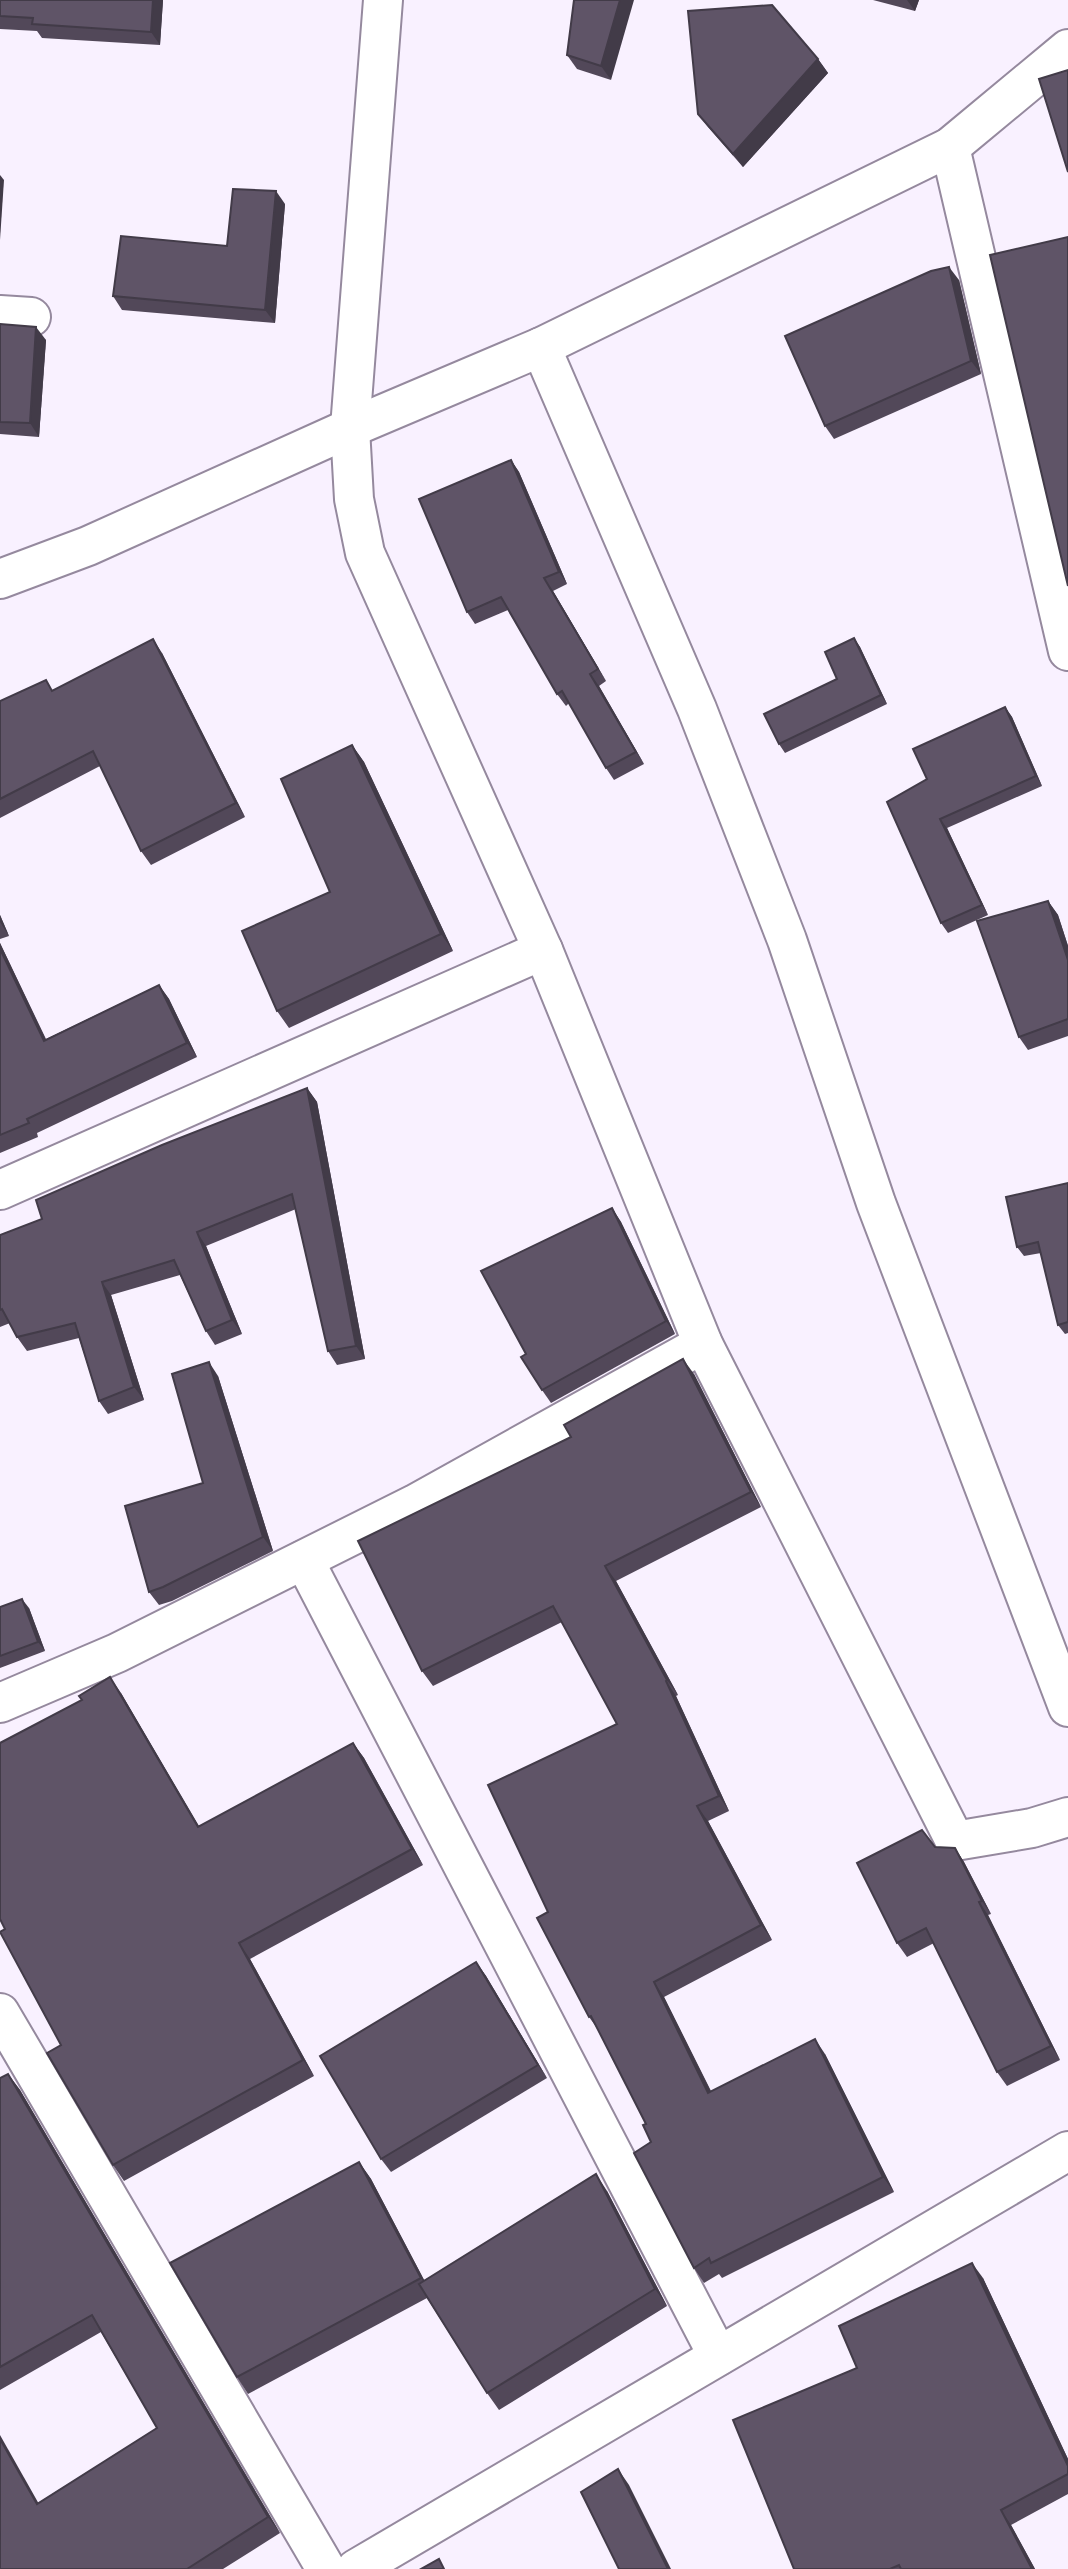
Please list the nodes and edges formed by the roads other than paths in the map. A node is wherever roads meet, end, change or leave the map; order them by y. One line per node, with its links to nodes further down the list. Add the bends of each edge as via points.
1 (383, 0): 5 (street)
2 (1068, 49): 3 (street)
3 (950, 147): 4 (street); 6 (street)
4 (541, 347): 5 (street); 14 (street, via 697,709 787,940 876,1203)
5 (350, 428): 7 (street, via 88,546); 9 (street, via 354,499 365,553)
6 (1052, 512): 8 (street)
7 (0, 579)
8 (1068, 651)
9 (543, 950): 10 (street); 11 (street)
10 (0, 1191)
11 (703, 1344): 12 (street, via 415,1504); 15 (street, via 954,1841)
12 (304, 1560): 13 (street, via 117,1653); 18 (street)
13 (0, 1703)
14 (1068, 1707)
15 (1068, 1818)
16 (0, 2013): 19 (street)
17 (1068, 2151): 18 (street)
18 (718, 2356): 20 (street)
19 (326, 2569)
20 (356, 2569)

